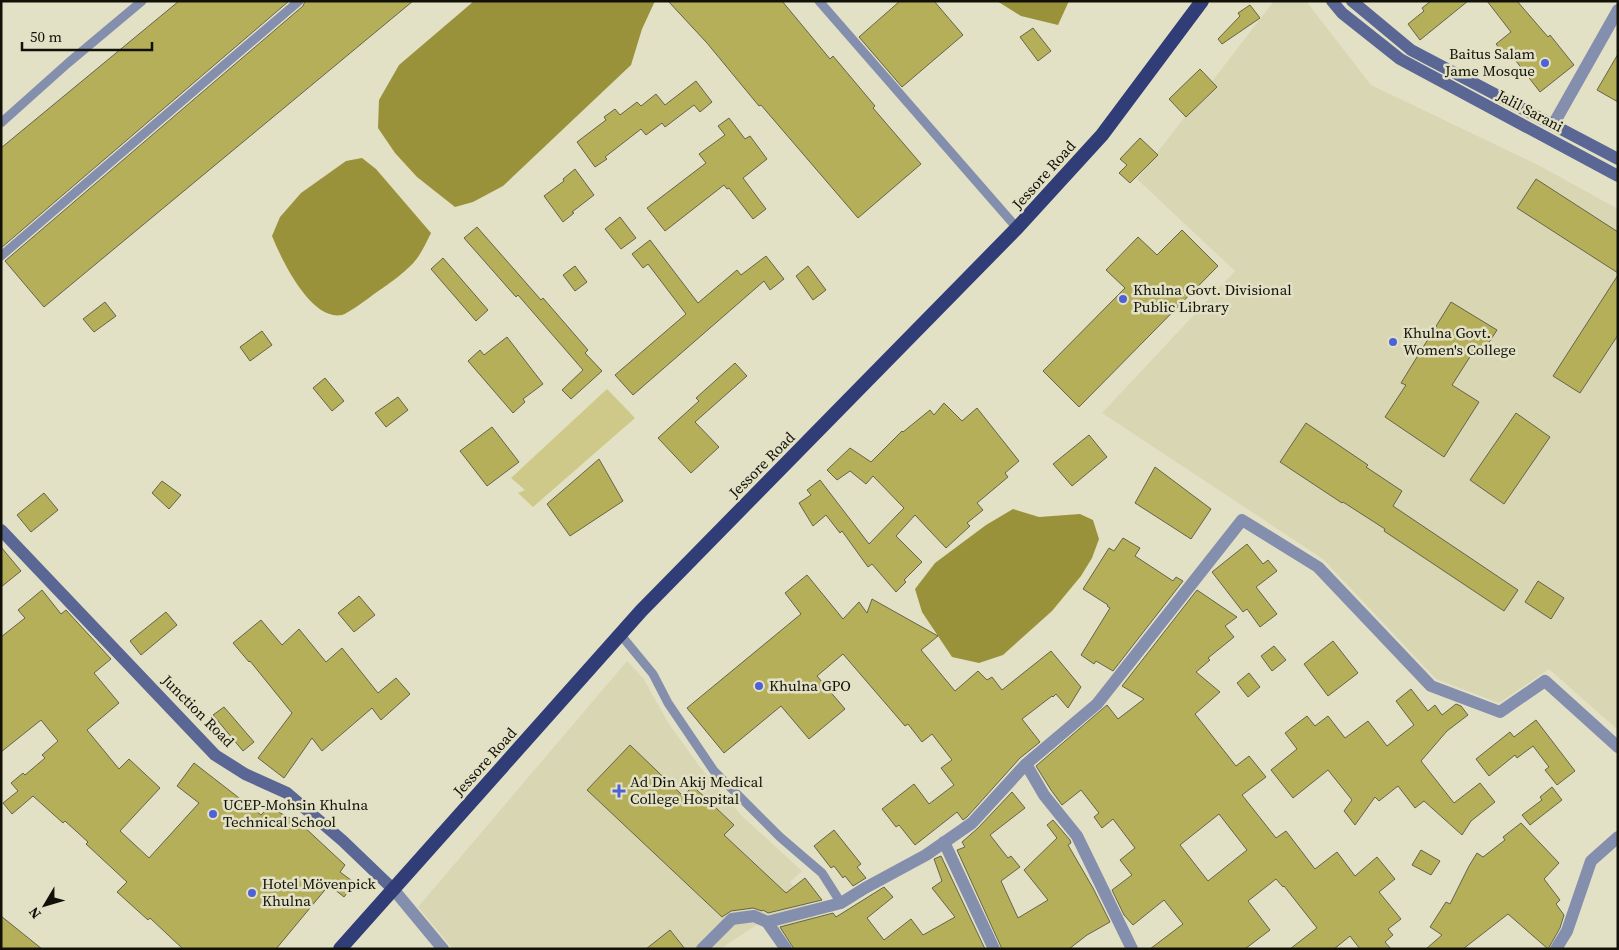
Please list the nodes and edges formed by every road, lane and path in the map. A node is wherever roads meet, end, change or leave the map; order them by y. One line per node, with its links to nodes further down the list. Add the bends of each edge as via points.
1 (142, 1): 8 (lane)
2 (299, 1): 13 (lane)
3 (819, 1): 12 (lane)
4 (1202, 1): 12 (highway, Jessore Road, via 1102,135)
5 (1332, 1): 11 (main road, Jalil Sarani, via 1342,13 1400,59)
6 (1352, 1): 9 (main road, Jalil Sarani, via 1412,50)
7 (1618, 10): 9 (street)
8 (1, 123)
9 (1553, 124): 10 (main road, Jalil Sarani)
10 (1618, 159)
11 (1618, 176)
12 (1017, 228): 15 (highway, Jessore Road)
13 (1, 256)
14 (1, 530): 20 (main road, Junction Road, via 215,755 245,774 287,792)
15 (620, 634): 20 (highway, Jessore Road); 21 (lane, via 653,674 672,710 714,771 780,837 822,873)
16 (1618, 746): 17 (street, via 1545,681 1500,712 1432,686 1318,567 1242,520 1097,704)
17 (1026, 764): 19 (street, via 972,823); 28 (street, via 1044,795 1077,836)
18 (1618, 837): 29 (street, via 1591,861 1567,931)
19 (944, 842): 21 (street); 23 (street)
20 (394, 890): 24 (highway, Jessore Road); 25 (street)
21 (841, 903): 22 (street)
22 (766, 922): 26 (street, via 754,916 732,919); 27 (street)
23 (992, 948)
24 (340, 949)
25 (443, 949)
26 (702, 949)
27 (786, 949)
28 (1132, 949)
29 (1556, 949)

